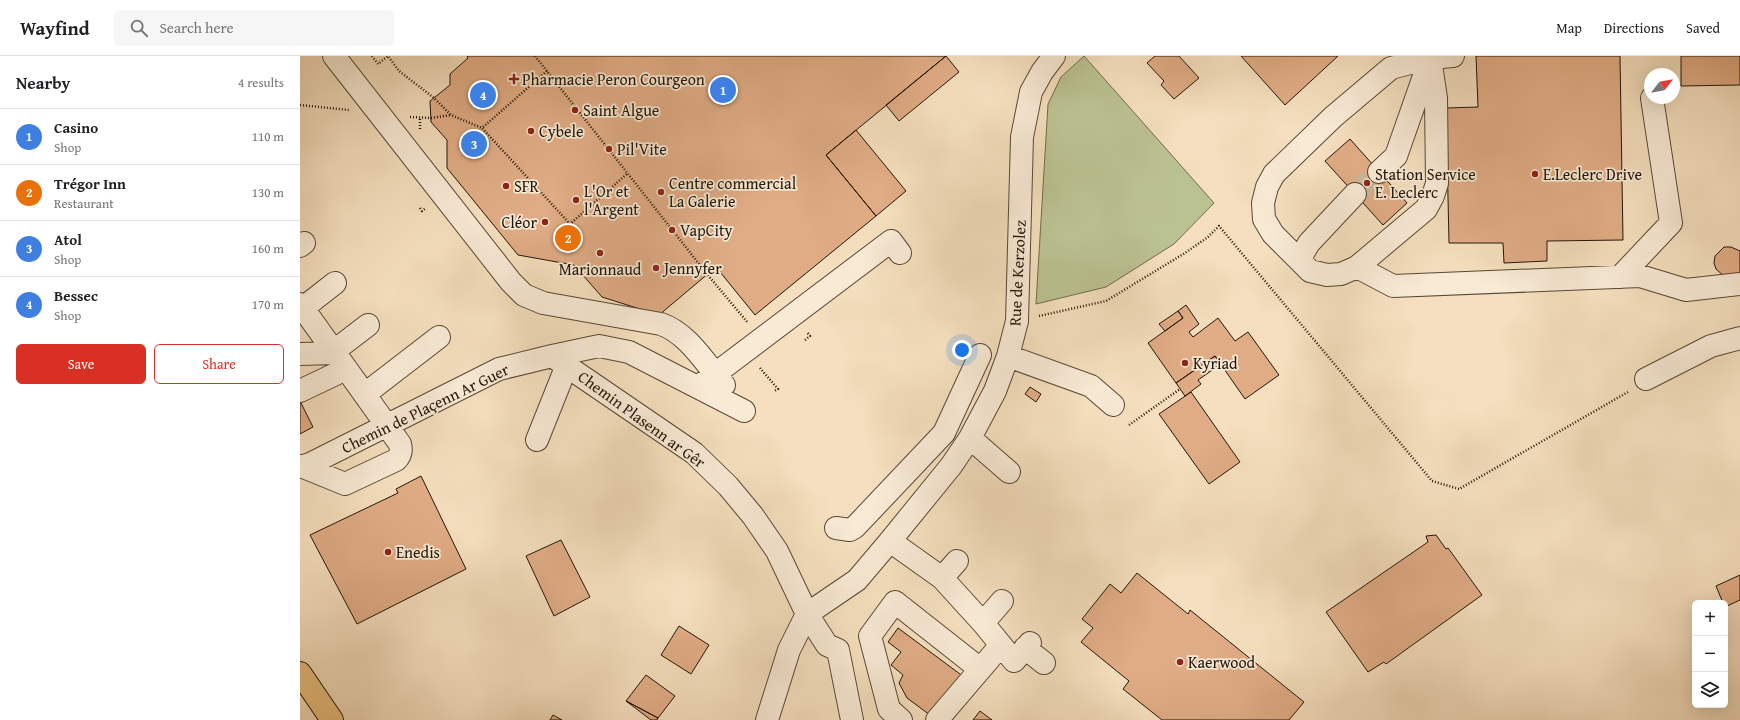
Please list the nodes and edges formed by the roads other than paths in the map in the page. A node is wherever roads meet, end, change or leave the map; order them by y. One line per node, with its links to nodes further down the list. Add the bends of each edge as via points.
1 (334, 56): 23 (street, via 511,282 524,295 543,302 673,328)
2 (1054, 56): 20 (street, Rue de Kerzolez, via 1031,92 1022,137 1017,321)
3 (1453, 56): 4 (street)
4 (1431, 57): 6 (street, via 1396,156); 9 (street, via 1390,68 1333,117 1274,174 1263,202 1264,219 1273,234); 10 (street, via 1436,98 1437,183 1433,196 1426,209)
5 (1653, 104): 11 (street, via 1671,223)
6 (1379, 172)
7 (1355, 194): 9 (street, via 1309,243)
8 (900, 253): 23 (street, via 891,242 853,279 763,348)
9 (1299, 260): 10 (street, via 1310,271 1327,275 1341,274)
10 (1357, 267): 11 (street, via 1393,286)
11 (1620, 277): 13 (street, via 1640,276 1686,290)
12 (335, 283): 14 (street)
13 (1740, 284)
14 (302, 306): 21 (street)
15 (368, 325): 21 (street)
16 (439, 337): 27 (street)
17 (1740, 338): 24 (street, via 1711,346)
18 (300, 354): 21 (street)
19 (980, 355): 34 (street, via 944,433 855,527 850,530)
20 (1008, 356): 28 (street, via 1091,386); 30 (street, Rue de Kerzolez, via 995,391)
21 (338, 358): 26 (street); 27 (street)
22 (559, 360): 25 (street, Chemin de Plaçenn Ar Guer, via 599,346 614,348 629,352); 29 (street, Chemin de Plaçenn Ar Guer, via 499,369); 31 (street); 39 (street, Chemin Plasenn ar Gêr, via 694,453 728,486 753,516 776,551)
23 (712, 370): 25 (street); 25 (street, Chemin de Plaçenn Ar Guer, via 744,411)
24 (1646, 379)
25 (698, 387)
26 (300, 391)
27 (365, 394): 29 (street)
28 (1113, 405)
29 (387, 425): 32 (street, Chemin de Plaçenn Ar Guer); 32 (street, via 400,444 401,453 396,460 345,484)
30 (970, 438): 33 (street); 35 (street, Rue de Kerzolez, via 951,466)
31 (537, 440)
32 (300, 467)
33 (1010, 472)
34 (836, 528)
35 (890, 541): 37 (street); 39 (street, Rue de Kerzolez, via 857,580)
36 (957, 561): 37 (street)
37 (942, 578): 40 (street)
38 (1002, 601): 40 (street)
39 (807, 614): 46 (street, via 789,650); 47 (street, Chemin Plasenn ar Gêr, via 827,645 838,650)
40 (984, 623): 41 (street)
41 (1001, 645): 42 (street, via 1014,662 1028,646); 43 (street)
42 (1044, 663)
43 (980, 669): 48 (street, via 895,602 870,636 888,709); 49 (street)
44 (300, 673): 45 (main road)
45 (332, 720)
46 (767, 720)
47 (852, 720)
48 (901, 720)
49 (937, 720)

